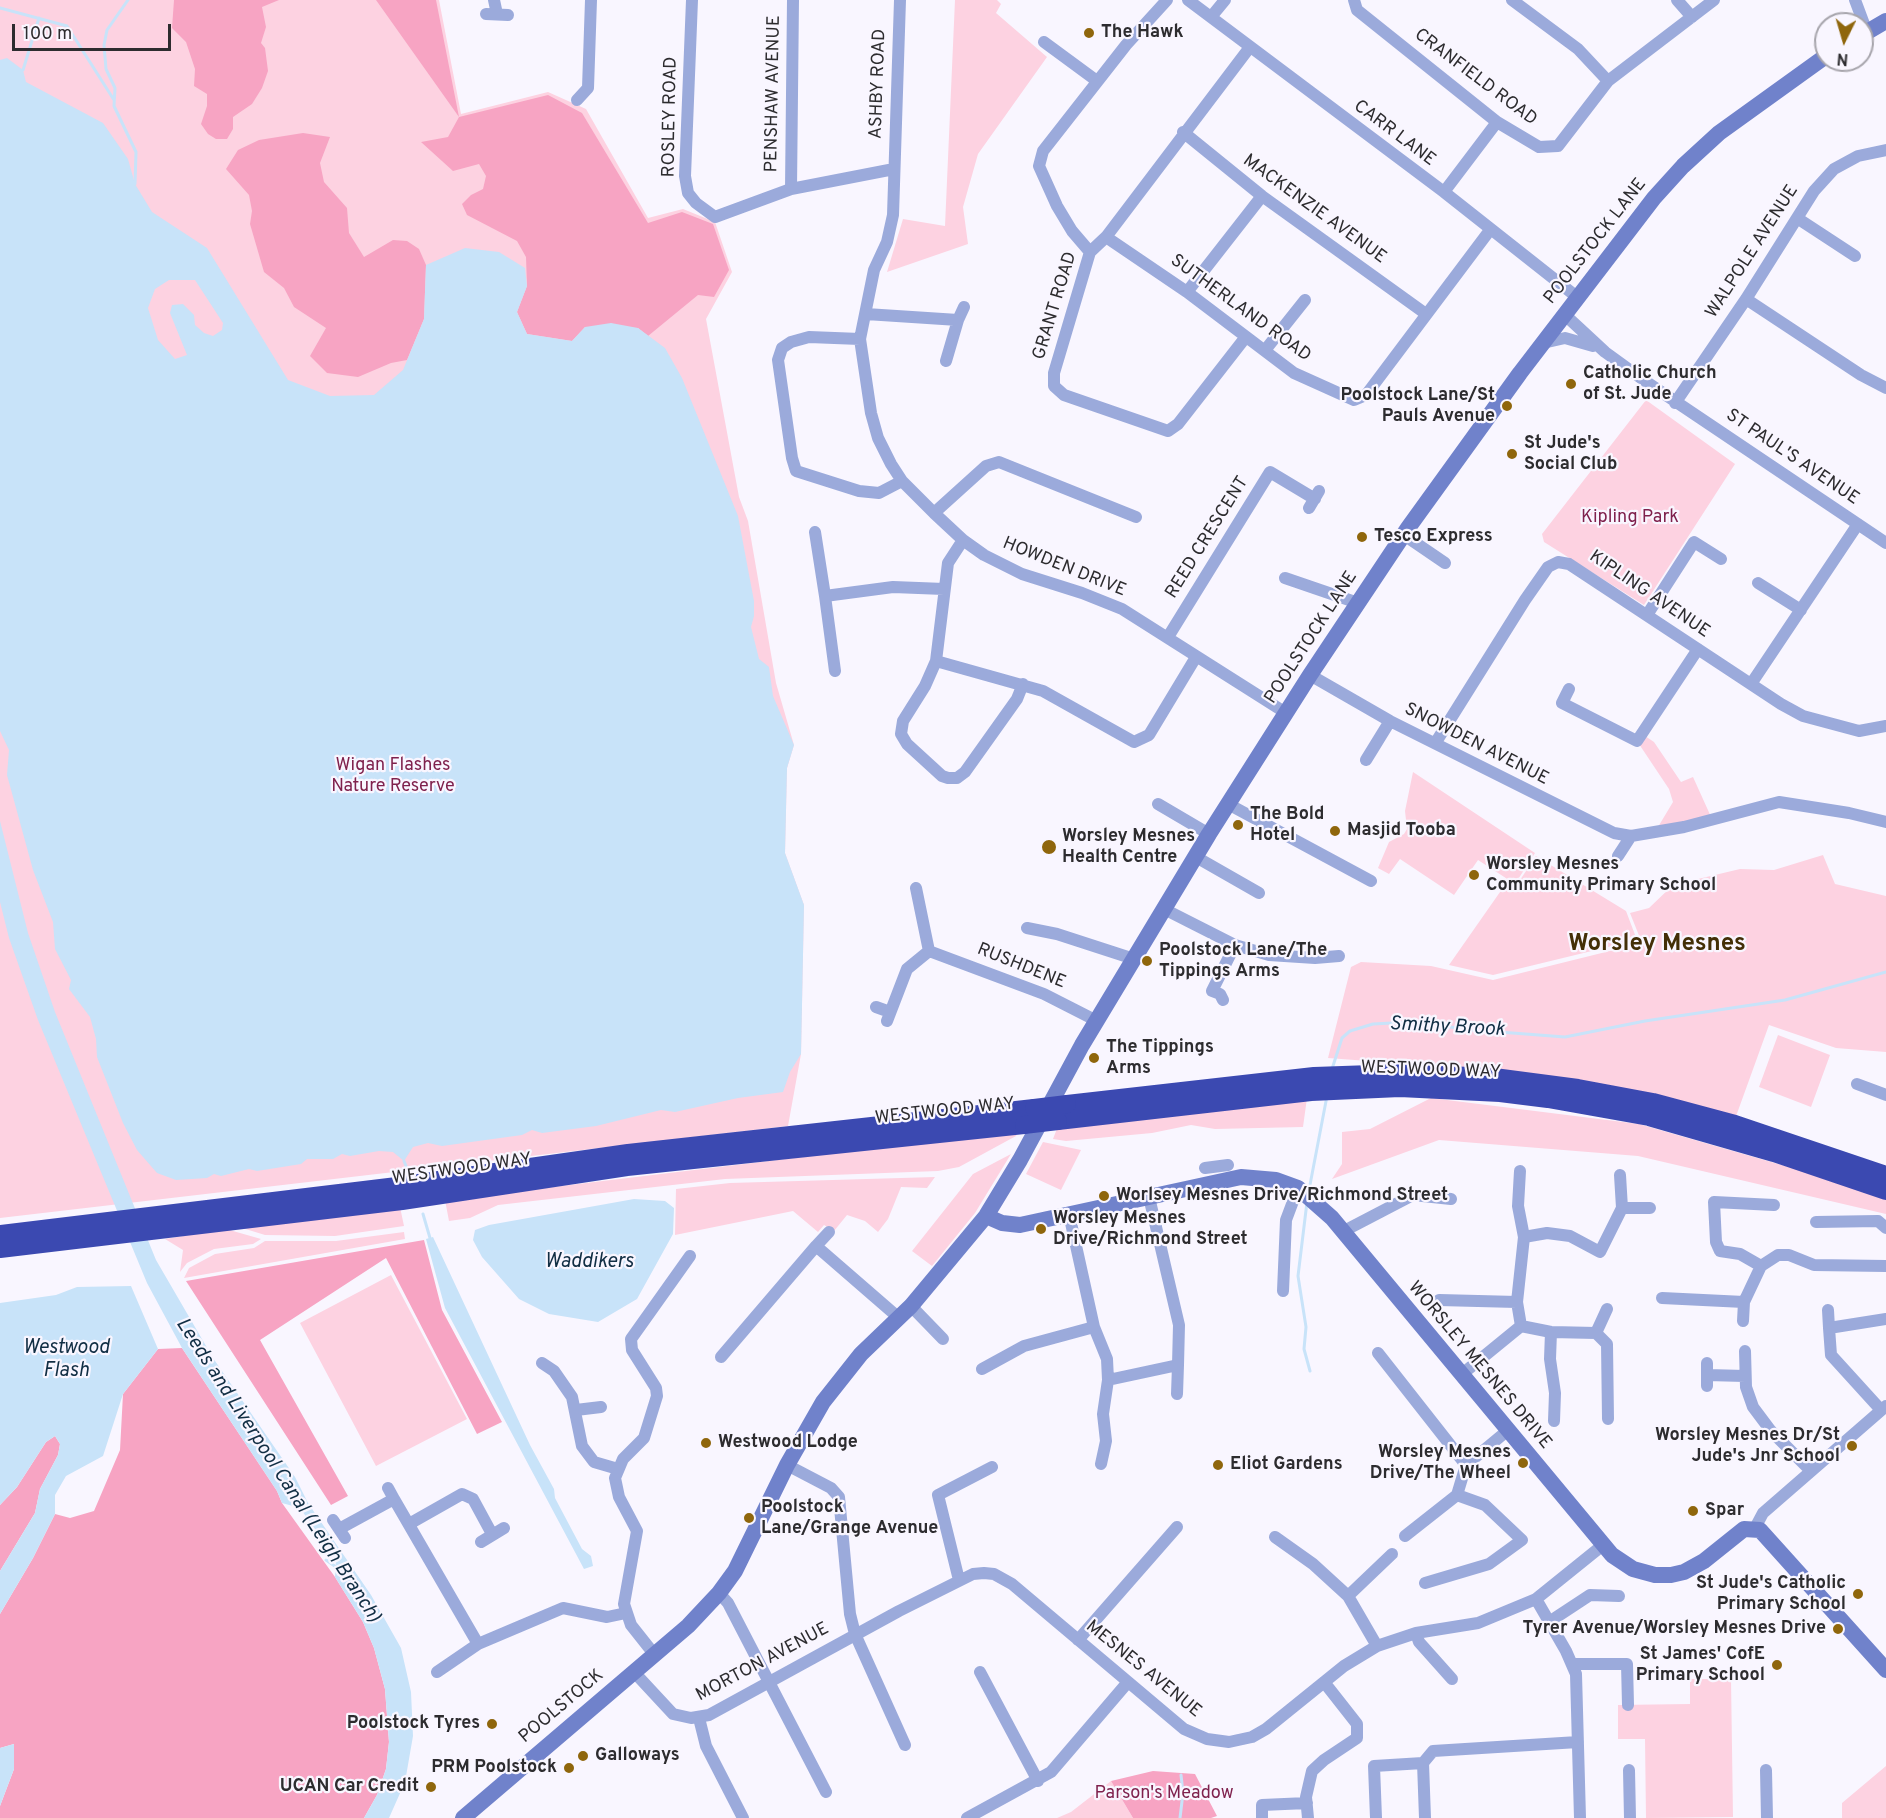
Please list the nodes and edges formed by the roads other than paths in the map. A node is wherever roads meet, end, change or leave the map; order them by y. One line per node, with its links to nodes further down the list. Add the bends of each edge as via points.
1 (494, 0): 13 (street)
2 (591, 0): 21 (street, via 588,88)
3 (692, 0): 26 (street, ROSLEY ROAD, via 685,176 688,193 715,217)
4 (793, 0): 26 (street, PENSHAW AVENUE)
5 (900, 0): 25 (street, ASHBY ROAD)
6 (1167, 0): 19 (street)
7 (1188, 0): 15 (street, CARR LANE)
8 (1225, 0): 15 (street)
9 (1354, 0): 22 (street, CRANFIELD ROAD, via 1357,10)
10 (1512, 0): 20 (street, via 1578,49)
11 (1677, 0): 14 (street)
12 (1714, 0): 14 (street, CRANFIELD ROAD)
13 (497, 14)
14 (1692, 16): 20 (street, CRANFIELD ROAD)
15 (1211, 17): 17 (street, CARR LANE)
16 (1044, 42): 19 (street)
17 (1250, 48): 23 (street, GRANT ROAD); 27 (street, CARR LANE)
18 (1814, 65): 35 (main road, POOLSTOCK LANE, via 1719,133 1683,166)
19 (1097, 81): 32 (street, via 1043,151 1039,166 1062,214)
20 (1608, 81): 22 (street, CRANFIELD ROAD, via 1558,146 1539,147)
21 (577, 100)
22 (1497, 122): 27 (street)
23 (1183, 132): 28 (street, MACKENZIE AVENUE); 31 (street, GRANT ROAD)
24 (1886, 150): 29 (street, WALPOLE AVENUE, via 1858,156 1834,169)
25 (894, 170): 26 (street, ROSLEY ROAD); 39 (street, HOWDEN DRIVE, via 893,215 887,242 874,270)
26 (791, 189)
27 (1444, 192): 30 (street, CARR LANE)
28 (1262, 196): 34 (street); 40 (street, MACKENZIE AVENUE)
29 (1797, 218): 33 (street); 36 (street, WALPOLE AVENUE)
30 (1490, 230): 35 (street, CARR LANE); 40 (street, SUTHERLAND ROAD)
31 (1106, 237): 32 (street, GRANT ROAD); 34 (street, SUTHERLAND ROAD)
32 (1090, 252): 43 (street, GRANT ROAD, via 1054,373 1054,386 1064,396 1168,431 1178,424)
33 (1855, 255)
34 (1187, 292): 43 (street, SUTHERLAND ROAD)
35 (1577, 297): 41 (main road, POOLSTOCK LANE)
36 (1746, 299): 49 (street); 50 (street, WALPOLE AVENUE)
37 (1305, 300): 46 (street)
38 (964, 307): 42 (street)
39 (866, 314): 42 (street); 44 (street, HOWDEN DRIVE)
40 (1426, 314): 46 (street, SUTHERLAND ROAD, via 1366,394 1354,400 1293,373)
41 (1564, 314): 45 (main road, POOLSTOCK LANE); 47 (street, ST PAUL'S AVENUE)
42 (958, 320): 48 (street)
43 (1245, 338): 46 (street, SUTHERLAND ROAD)
44 (860, 339): 51 (street, HOWDEN DRIVE, via 878,438); 51 (street, via 809,337 782,348 778,360 792,458 796,471 859,491 879,493)
45 (1542, 344): 47 (street, via 1565,338 1583,341); 57 (main road, POOLSTOCK LANE)
46 (1266, 349)
47 (1605, 352): 50 (street, ST PAUL'S AVENUE)
48 (946, 361)
49 (1886, 388)
50 (1675, 403): 55 (street, ST PAUL'S AVENUE)
51 (902, 481): 53 (street, HOWDEN DRIVE)
52 (1314, 499): 69 (street, REED CRESCENT, via 1270,472)
53 (934, 513): 54 (street, via 986,465 999,462); 58 (street, HOWDEN DRIVE)
54 (1136, 517)
55 (1858, 524): 59 (street, ST PAUL'S AVENUE); 67 (street)
56 (815, 532): 65 (street)
57 (1404, 535): 61 (street); 66 (main road, POOLSTOCK LANE)
58 (963, 540): 64 (street, via 948,563); 69 (street, HOWDEN DRIVE, via 1022,574 1098,598)
59 (1886, 543)
60 (1721, 559): 68 (street, via 1694,542)
61 (1445, 563)
62 (1285, 578): 66 (street)
63 (1758, 583): 67 (street)
64 (944, 589): 65 (street, via 893,587); 72 (street)
65 (825, 597): 73 (street)
66 (1358, 603): 74 (main road, POOLSTOCK LANE)
67 (1801, 610): 76 (street)
68 (1647, 615): 70 (street, KIPLING AVENUE); 81 (street, KIPLING AVENUE, via 1569,564 1553,563 1525,600)
69 (1168, 637): 71 (street, HOWDEN DRIVE)
70 (1698, 650): 76 (street, KIPLING AVENUE); 77 (street, via 1637,741 1562,703)
71 (1196, 657): 75 (street, via 1149,735 1139,742 1128,741); 78 (street, HOWDEN DRIVE)
72 (936, 662): 75 (street); 75 (street, via 926,687 903,721 901,734 907,744 948,778 965,772 1017,699)
73 (835, 670)
74 (1310, 675): 78 (main road, POOLSTOCK LANE); 79 (street, SNOWDEN AVENUE)
75 (1023, 684)
76 (1751, 684): 80 (street, KIPLING AVENUE, via 1812,719 1859,731)
77 (1569, 689)
78 (1286, 713): 84 (main road, POOLSTOCK LANE)
79 (1390, 721): 81 (street, SNOWDEN AVENUE); 82 (street)
80 (1884, 729)
81 (1436, 742): 87 (street, SNOWDEN AVENUE, via 1596,826)
82 (1366, 760)
83 (1158, 804): 86 (street)
84 (1228, 804): 86 (main road, POOLSTOCK LANE); 90 (street)
85 (1886, 822): 87 (street, SNOWDEN AVENUE, via 1779,802)
86 (1209, 834): 89 (main road, POOLSTOCK LANE)
87 (1631, 836): 88 (street)
88 (1618, 856)
89 (1196, 857): 92 (street); 93 (main road, POOLSTOCK LANE)
90 (1371, 881)
91 (916, 888): 96 (street)
92 (1259, 893)
93 (1166, 910): 95 (street); 98 (main road, POOLSTOCK LANE)
94 (1026, 928): 98 (street)
95 (1235, 945): 97 (street, via 1269,955); 99 (street, via 1208,993 1220,994)
96 (929, 951): 100 (street, via 907,969 889,1016); 101 (street, RUSHDENE, via 1044,994)
97 (1339, 956)
98 (1134, 959): 101 (main road, POOLSTOCK LANE)
99 (1223, 1000)
100 (876, 1007)
101 (1097, 1021): 120 (main road, POOLSTOCK LANE)
102 (1882, 1079): 106 (street)
103 (1351, 1082): 104 (highway, WESTWOOD WAY); 111 (highway, WESTWOOD WAY, via 1494,1077 1627,1096 1735,1124); 112 (highway, WESTWOOD WAY, via 1500,1093 1626,1112 1774,1153)
104 (1312, 1084): 121 (highway, WESTWOOD WAY, bridge, via 1067,1104 628,1153); 121 (highway, WESTWOOD WAY, bridge, via 1058,1121 627,1167 402,1201)
105 (1857, 1084): 106 (street)
106 (1882, 1094)
107 (1228, 1165): 109 (street)
108 (1520, 1171): 128 (street, via 1518,1206)
109 (1211, 1172): 113 (main road, via 1264,1177); 114 (main road)
110 (1620, 1174): 117 (street)
111 (1886, 1174)
112 (1886, 1191)
113 (1305, 1193): 126 (main road, WORSLEY MESNES DRIVE); 134 (street, via 1286,1220)
114 (1149, 1197): 119 (main road); 154 (street, via 1179,1325)
115 (1451, 1199): 126 (street, via 1413,1195)
116 (1774, 1205): 132 (street, via 1714,1202 1720,1251 1740,1254)
117 (1622, 1208): 118 (street); 128 (street, via 1600,1252 1570,1236 1547,1233)
118 (1650, 1208)
119 (1069, 1214): 120 (main road, via 1020,1225); 145 (street)
120 (986, 1216): 141 (main road, POOLSTOCK LANE)
121 (165, 1221): 124 (highway, WESTWOOD WAY)
122 (1816, 1222): 123 (street, via 1878,1221)
123 (1886, 1228)
124 (95, 1229): 127 (highway, WESTWOOD WAY); 130 (highway, WESTWOOD WAY)
125 (829, 1232): 129 (street)
126 (1342, 1232): 157 (main road, WORSLEY MESNES DRIVE)
127 (0, 1234)
128 (1524, 1237): 137 (street)
129 (816, 1246): 141 (street); 152 (street)
130 (0, 1249)
131 (690, 1257): 171 (street, via 631,1339 632,1350 657,1396 644,1438)
132 (1761, 1266): 133 (street, via 1778,1255 1788,1255 1814,1265); 138 (street)
133 (1886, 1266)
134 (1282, 1291)
135 (1662, 1298): 138 (street)
136 (1439, 1300): 137 (street)
137 (1517, 1302): 144 (street)
138 (1744, 1302): 143 (street)
139 (1607, 1309): 148 (street)
140 (1828, 1310): 146 (street)
141 (905, 1312): 149 (street); 169 (main road, POOLSTOCK LANE, via 842,1376)
142 (1886, 1319): 146 (street)
143 (1743, 1321)
144 (1521, 1326): 147 (street); 157 (street)
145 (1094, 1327): 155 (street, via 1024,1346 1000,1363); 159 (street, via 1105,1350)
146 (1829, 1328): 162 (street, via 1831,1355)
147 (1551, 1332): 148 (street); 165 (street)
148 (1596, 1333): 164 (street, via 1607,1344)
149 (943, 1339)
150 (1745, 1351): 158 (street)
151 (1378, 1353): 168 (street)
152 (721, 1357)
153 (542, 1363): 163 (street, via 556,1369)
154 (1178, 1365): 159 (street); 160 (street)
155 (982, 1369)
156 (1707, 1374): 158 (street)
157 (1461, 1375): 166 (main road, WORSLEY MESNES DRIVE)
158 (1745, 1376): 172 (street, via 1749,1397 1761,1419)
159 (1108, 1380): 167 (street, via 1103,1414 1106,1448)
160 (1177, 1394)
161 (601, 1407): 163 (street)
162 (1883, 1408): 172 (street, WORSLEY MESNES DRIVE)
163 (576, 1410): 171 (street, via 582,1446 594,1462)
164 (1608, 1419)
165 (1554, 1420)
166 (1507, 1431): 168 (street); 181 (main road, WORSLEY MESNES DRIVE)
167 (1101, 1464)
168 (1466, 1464): 173 (street)
169 (787, 1465): 185 (main road, POOLSTOCK LANE); 193 (street, via 831,1488 839,1497)
170 (992, 1467): 183 (street, via 938,1495)
171 (618, 1469): 189 (street, via 616,1488 636,1531 624,1593)
172 (1811, 1471): 176 (street, WORSLEY MESNES DRIVE, via 1763,1513)
173 (1457, 1495): 178 (street); 184 (street, via 1485,1504 1522,1540 1489,1564)
174 (409, 1524): 177 (street, via 391,1494); 180 (street, via 458,1495 466,1495 498,1531); 195 (street)
175 (1177, 1527): 194 (street)
176 (1755, 1528): 181 (main road, WORSLEY MESNES DRIVE, via 1738,1533 1694,1567 1671,1575 1633,1569); 199 (main road, via 1766,1533)
177 (339, 1529)
178 (1405, 1536)
179 (1275, 1537): 186 (street)
180 (481, 1542)
181 (1603, 1545): 188 (street, MESNES AVENUE)
182 (1392, 1554): 186 (street)
183 (959, 1580): 193 (street, MESNES AVENUE); 194 (street, MESNES AVENUE, via 984,1573 1003,1578)
184 (1425, 1583)
185 (720, 1593): 191 (main road, POOLSTOCK LANE); 204 (street)
186 (1348, 1596): 196 (street)
187 (1619, 1596): 190 (street, via 1590,1595)
188 (1536, 1599): 190 (street); 192 (street, MESNES AVENUE, via 1478,1623)
189 (626, 1613): 195 (street, via 607,1617 563,1608); 197 (street)
190 (1549, 1622): 198 (street)
191 (688, 1626): 197 (main road, POOLSTOCK)
192 (1416, 1633): 196 (street, MESNES AVENUE); 203 (street, via 1419,1642)
193 (855, 1634): 204 (street, MORTON AVENUE); 210 (street)
194 (1078, 1641): 205 (street, MESNES AVENUE)
195 (478, 1644): 200 (street)
196 (1377, 1646): 206 (street, MESNES AVENUE)
197 (654, 1654): 201 (main road, POOLSTOCK)
198 (1573, 1664): 207 (street, via 1627,1664); 209 (street)
199 (1886, 1670)
200 (437, 1672)
201 (634, 1672): 208 (street, MORTON AVENUE, via 666,1710 682,1717); 217 (main road, POOLSTOCK)
202 (980, 1672): 214 (street)
203 (1452, 1679)
204 (768, 1682): 208 (street, MORTON AVENUE); 215 (street)
205 (1128, 1682): 206 (street, MESNES AVENUE, via 1184,1730 1229,1742 1266,1729); 214 (street, via 1061,1763)
206 (1324, 1682): 216 (street, via 1357,1724 1357,1738 1312,1771)
207 (1628, 1705)
208 (699, 1718): 218 (street, via 706,1746)
209 (1578, 1742): 211 (street, via 1440,1749); 224 (street)
210 (905, 1745)
211 (1423, 1763): 222 (street, via 1374,1766); 223 (street)
212 (1629, 1770): 225 (street)
213 (1766, 1770): 226 (street)
214 (1038, 1781): 219 (street)
215 (826, 1792)
216 (1306, 1803): 220 (street, via 1262,1805); 221 (street)
217 (466, 1817)
218 (743, 1818)
219 (967, 1818)
220 (1262, 1818)
221 (1308, 1818)
222 (1376, 1818)
223 (1425, 1818)
224 (1580, 1818)
225 (1630, 1818)
226 (1767, 1818)

